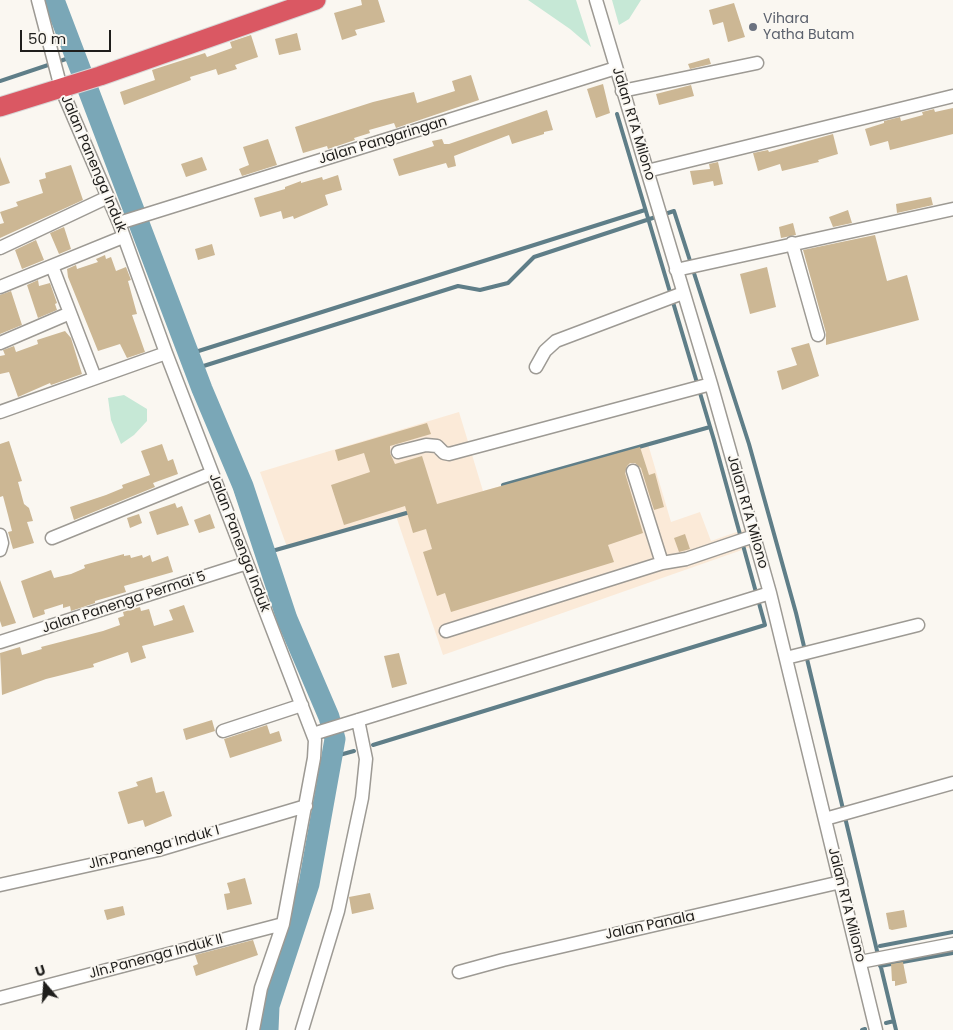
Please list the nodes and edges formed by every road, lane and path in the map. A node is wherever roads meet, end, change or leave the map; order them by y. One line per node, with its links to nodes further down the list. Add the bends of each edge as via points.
1 (38, 0): 6 (street, Jalan Panenga Induk)
2 (316, 0): 6 (highway)
3 (596, 0): 5 (street, Jalan RTA Milono)
4 (757, 63): 7 (street)
5 (616, 68): 7 (street, Jalan RTA Milono); 13 (street, Jalan Pangaringan)
6 (65, 87): 9 (highway); 11 (street, Jalan Panenga Induk)
7 (622, 91): 10 (street, Jalan RTA Milono)
8 (953, 96): 10 (street)
9 (0, 107)
10 (647, 171): 18 (street, Jalan RTA Milono)
11 (108, 197): 13 (street, Jalan Panenga Induk); 16 (street)
12 (953, 209): 15 (street)
13 (123, 222): 14 (street, Jalan Panenga Induk)
14 (123, 237): 17 (street); 24 (street, Jalan Panenga Induk)
15 (792, 243): 18 (street); 22 (street)
16 (0, 248)
17 (52, 266): 19 (street); 21 (street)
18 (676, 270): 20 (street, Jalan RTA Milono)
19 (0, 286)
20 (683, 293): 25 (street, via 556,341); 27 (street, Jalan RTA Milono)
21 (70, 313): 23 (street); 26 (street)
22 (818, 335)
23 (0, 343)
24 (166, 353): 26 (street); 31 (street, Jalan Panenga Induk)
25 (536, 368)
26 (95, 378): 28 (street)
27 (702, 386): 29 (street, via 449,454 437,446 426,445); 34 (street, Jalan RTA Milono)
28 (0, 412)
29 (398, 452)
30 (633, 471): 36 (street)
31 (212, 472): 33 (street); 37 (street, Jalan Panenga Induk)
32 (0, 535): 35 (street)
33 (52, 538)
34 (745, 539): 36 (street, via 686,559); 38 (street, Jalan RTA Milono)
35 (0, 550)
36 (662, 562): 40 (street)
37 (247, 563): 41 (street, Jalan Panenga Permai 5); 43 (street, Jalan Panenga Induk)
38 (770, 593): 42 (street, Jalan RTA Milono); 44 (street)
39 (918, 626): 42 (street)
40 (446, 631)
41 (0, 642)
42 (786, 658): 49 (street, Jalan RTA Milono)
43 (302, 705): 45 (street); 46 (street, Jalan Panenga Induk)
44 (358, 720): 46 (street); 58 (street, via 366,759 362,798 338,910)
45 (222, 730)
46 (317, 732): 48 (street, Jalan Panenga Induk)
47 (953, 783): 49 (street)
48 (306, 806): 51 (street, Jln.Panenga Induk I, via 158,850); 52 (street, Jalan Panenga Induk)
49 (825, 819): 50 (street, Jalan RTA Milono)
50 (841, 882): 54 (street, Jalan RTA Milono); 55 (street, Jalan Panala)
51 (0, 885)
52 (283, 924): 56 (street, Jln.Panenga Induk II); 57 (street, Jalan Panenga Induk, via 261,988)
53 (953, 944): 54 (street)
54 (860, 962): 59 (street, Jalan RTA Milono)
55 (459, 972)
56 (0, 998)
57 (253, 1030)
58 (302, 1030)
59 (876, 1030)

